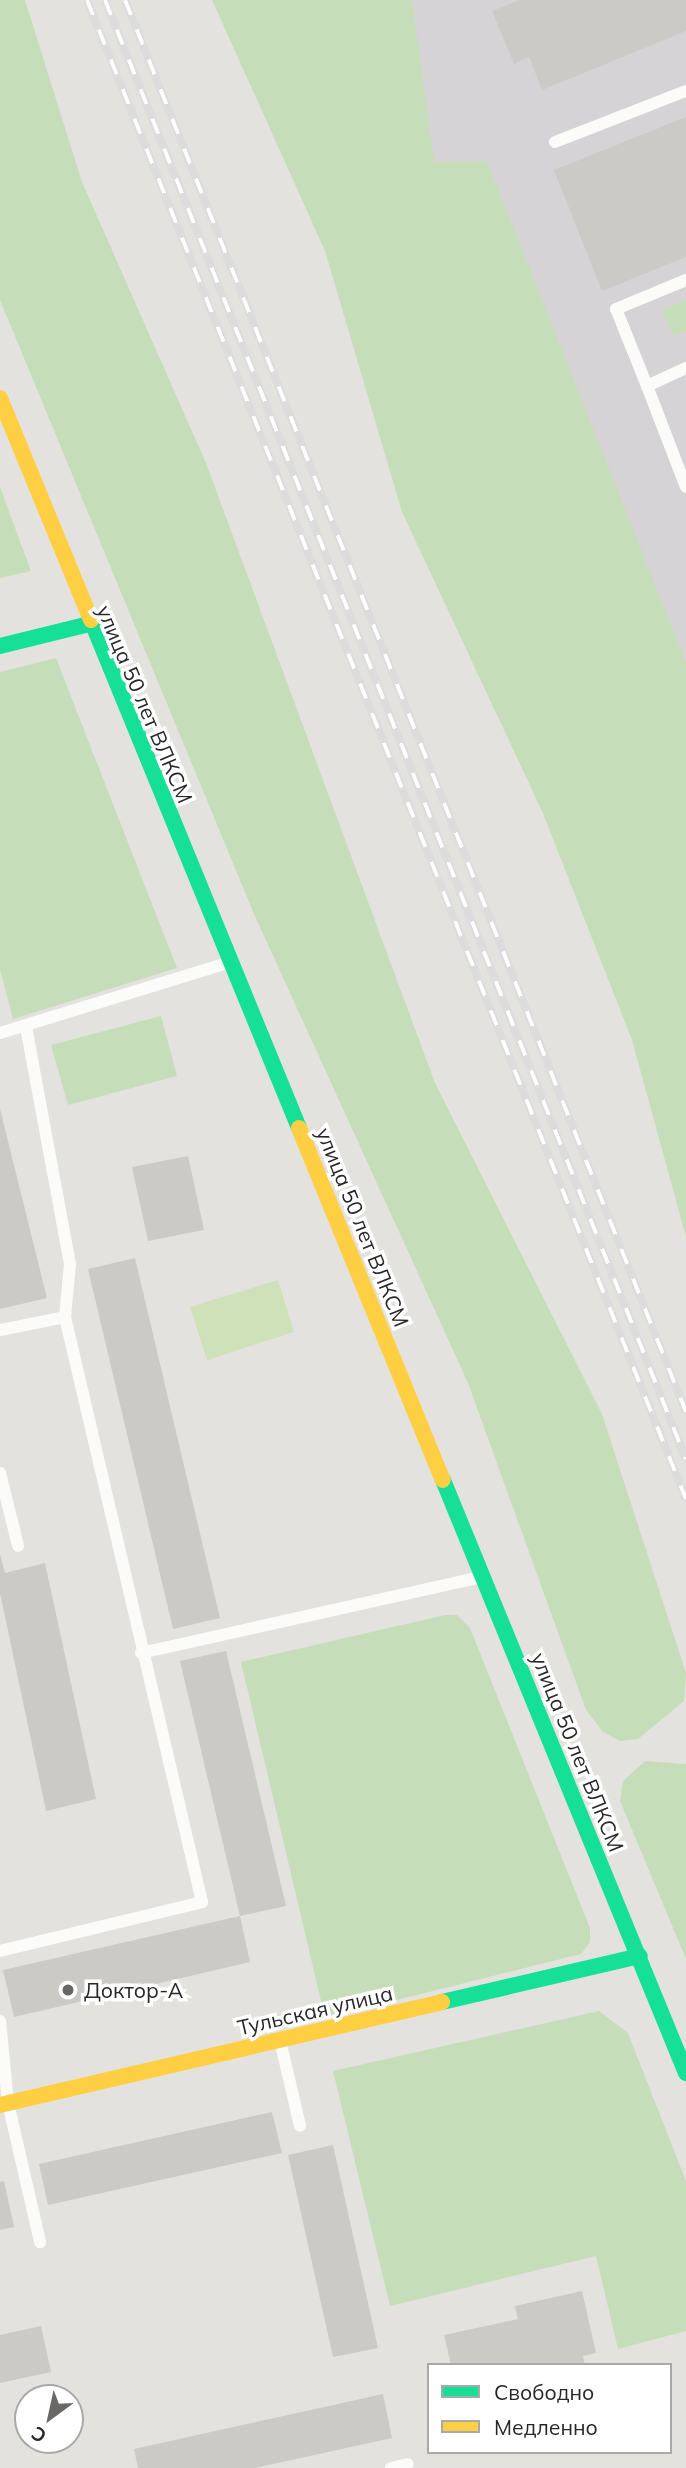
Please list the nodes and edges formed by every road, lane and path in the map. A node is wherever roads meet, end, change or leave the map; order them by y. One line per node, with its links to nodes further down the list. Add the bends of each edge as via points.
1 (686, 91): 2 (lane)
2 (555, 142)
3 (686, 280): 5 (lane, via 616,309)
4 (686, 368): 5 (lane)
5 (647, 386): 7 (lane)
6 (0, 398): 8 (street, улица 50 лет ВЛКСМ)
7 (686, 487)
8 (89, 624): 9 (street); 10 (street, улица 50 лет ВЛКСМ)
9 (0, 646)
10 (231, 962): 11 (lane); 17 (street, улица 50 лет ВЛКСМ)
11 (26, 1026): 12 (lane); 13 (lane, via 70,1264)
12 (0, 1033)
13 (65, 1317): 14 (lane); 18 (lane)
14 (0, 1331)
15 (0, 1473): 16 (lane)
16 (18, 1546)
17 (484, 1577): 18 (lane); 20 (street, улица 50 лет ВЛКСМ)
18 (141, 1653): 19 (lane, via 202,1902)
19 (0, 1951)
20 (639, 1956): 22 (street, Тульская улица); 23 (street, улица 50 лет ВЛКСМ)
21 (0, 2021): 24 (lane)
22 (279, 2039): 24 (street, Тульская улица); 25 (lane)
23 (686, 2073)
24 (4, 2104): 26 (lane)
25 (300, 2126)
26 (40, 2242)
27 (408, 2464): 28 (lane)
28 (391, 2468)

